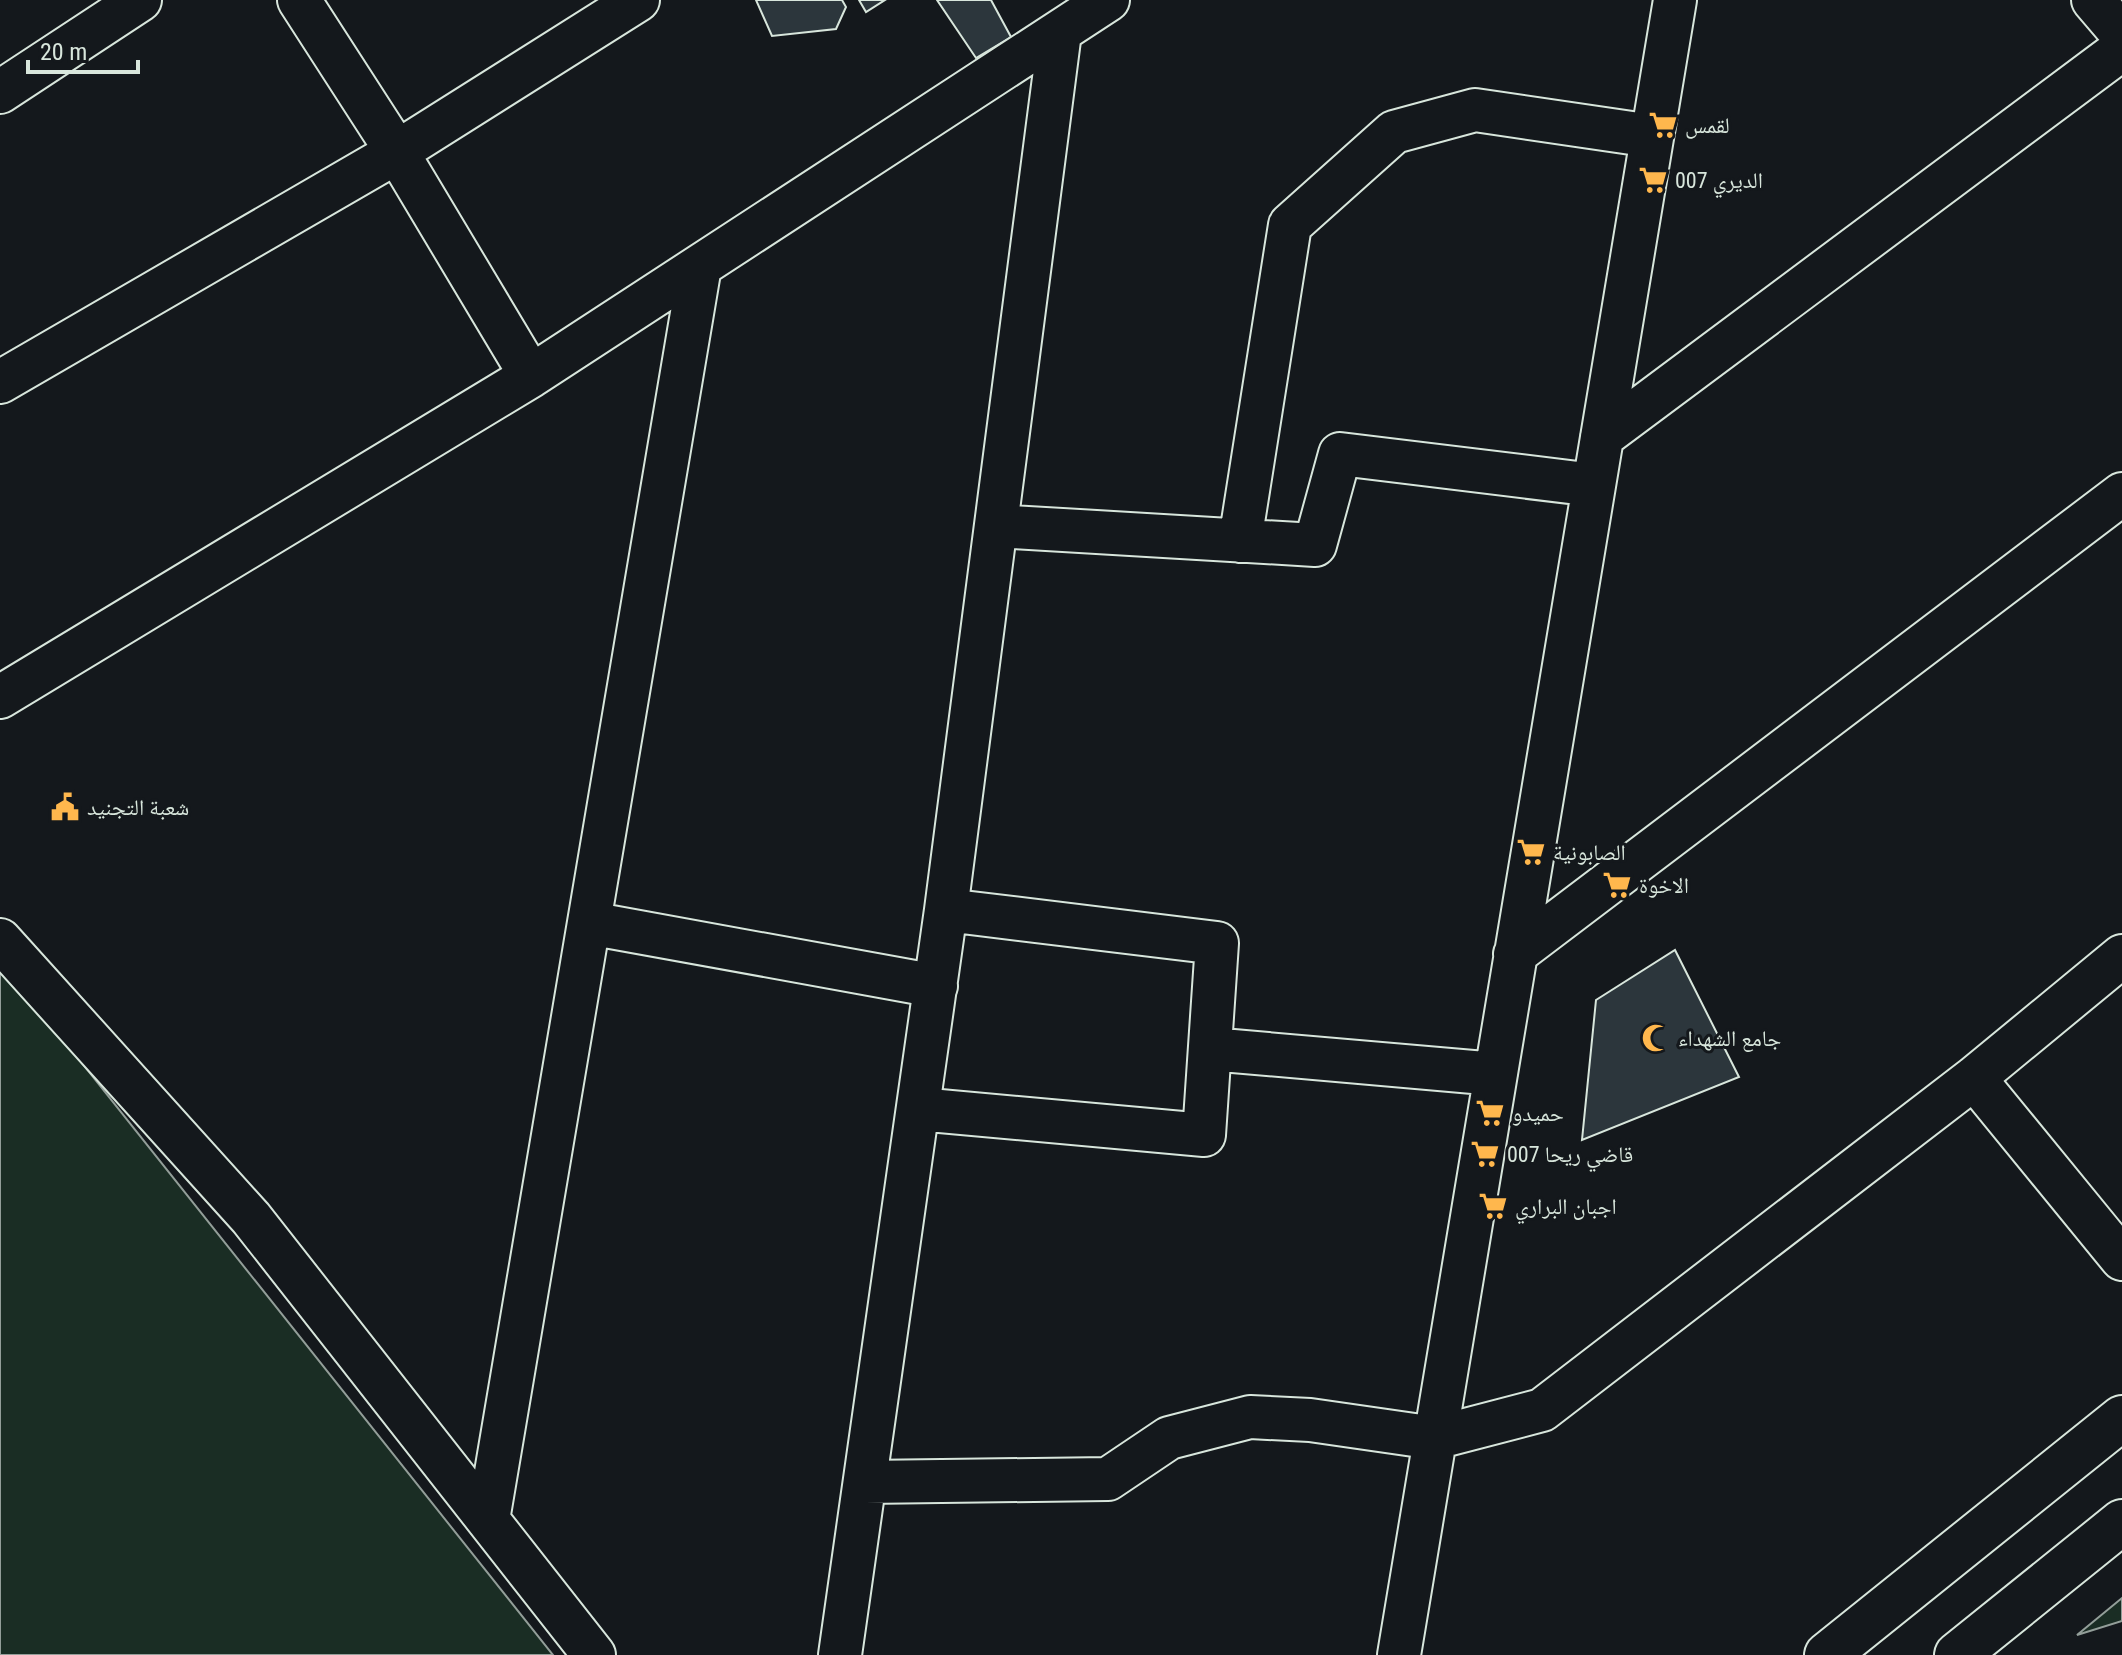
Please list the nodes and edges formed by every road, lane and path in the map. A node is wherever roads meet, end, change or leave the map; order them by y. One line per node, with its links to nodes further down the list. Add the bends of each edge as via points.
1 (140, 0): 10 (street)
2 (299, 0): 12 (street)
3 (638, 0): 12 (street)
4 (1108, 0): 7 (street)
5 (1675, 0): 11 (street)
6 (2093, 0): 8 (street)
7 (1060, 32): 13 (street); 19 (street)
8 (2122, 34)
9 (2122, 49): 16 (street)
10 (0, 92)
11 (1652, 136): 16 (street); 20 (street, via 1475,110 1394,132 1290,225)
12 (397, 152): 14 (street); 15 (street)
13 (700, 266): 14 (street); 23 (street)
14 (531, 376): 21 (street)
15 (0, 382)
16 (1602, 437): 17 (street)
17 (1594, 485): 20 (street, via 1340,454 1315,545); 25 (street)
18 (2122, 494): 25 (street)
19 (996, 526): 20 (street); 22 (street)
20 (1240, 541)
21 (0, 697)
22 (946, 910): 27 (street); 28 (street, via 1217,943)
23 (589, 923): 27 (street); 36 (street)
24 (0, 940): 36 (street, via 251,1218)
25 (1515, 954): 29 (street)
26 (2122, 956): 30 (street)
27 (936, 986): 31 (street)
28 (1210, 1049): 29 (street); 31 (street, via 1204,1135)
29 (1496, 1074): 34 (street)
30 (1974, 1078): 32 (street); 34 (street, via 1542,1410)
31 (918, 1109): 35 (street)
32 (2122, 1259)
33 (2122, 1418): 41 (main road)
34 (1435, 1438): 35 (street, via 1250,1417 1169,1438 1108,1479); 40 (street)
35 (865, 1482): 39 (street)
36 (488, 1520): 38 (street)
37 (2122, 1522): 42 (main road)
38 (594, 1655)
39 (840, 1655)
40 (1399, 1655)
41 (1827, 1655)
42 (1957, 1655)

